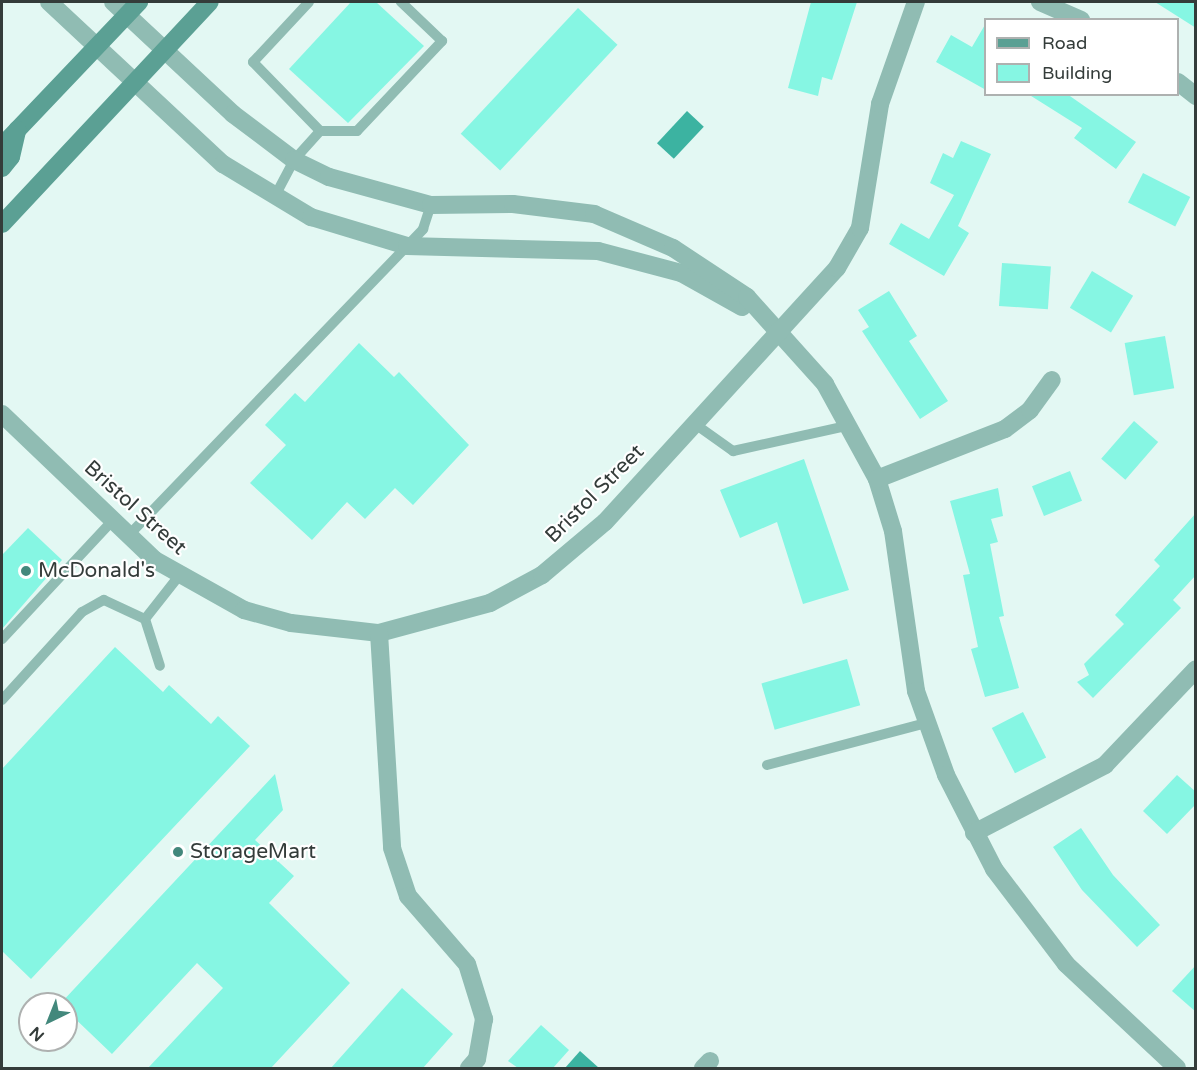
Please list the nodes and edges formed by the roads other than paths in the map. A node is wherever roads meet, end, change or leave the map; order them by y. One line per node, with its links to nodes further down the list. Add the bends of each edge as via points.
1 (49, 2): 10 (street)
2 (113, 2): 8 (street)
3 (210, 2): 11 (main road)
4 (309, 2): 16 (lane, via 253,62)
5 (401, 2): 16 (lane, via 442,41 357,131)
6 (916, 2): 24 (street, Bristol Street, via 880,104 860,228 837,268)
7 (1040, 2): 9 (street)
8 (133, 8): 10 (main road); 11 (street)
9 (1076, 18)
10 (97, 47): 12 (street); 15 (main road)
11 (164, 51): 12 (main road); 18 (street)
12 (135, 81): 20 (street, via 223,164); 22 (main road)
13 (1179, 83): 14 (street)
14 (1196, 96)
15 (17, 130): 17 (main road); 19 (main road, via 11,157)
16 (320, 131): 18 (lane)
17 (2, 146)
18 (294, 160): 20 (lane); 21 (street, via 368,192)
19 (2, 168)
20 (274, 199): 23 (street, via 311,217)
21 (431, 205): 23 (lane, via 423,229); 24 (street, via 557,208 632,227 747,297)
22 (2, 224)
23 (407, 246): 24 (street, via 452,251 553,247 639,260 700,283); 31 (lane)
24 (779, 332): 27 (street, Bristol Street); 28 (street, via 825,384)
25 (1052, 380): 29 (street, via 1030,410 1005,429)
26 (2, 414): 30 (street, Bristol Street)
27 (695, 424): 28 (lane, via 733,451); 34 (street, Bristol Street, via 605,522 542,575 454,616)
28 (850, 424): 29 (street)
29 (877, 479): 39 (street, via 893,531 916,691)
30 (112, 520): 31 (street, Bristol Street); 35 (lane)
31 (128, 536): 32 (street, Bristol Street)
32 (178, 577): 33 (lane); 34 (street, Bristol Street, via 244,610 291,623)
33 (145, 619): 36 (lane); 38 (lane, via 104,600 82,612)
34 (379, 633): 42 (street, via 392,848 408,896 467,964 484,1019 477,1059)
35 (2, 639)
36 (160, 666)
37 (1196, 669): 41 (street, via 1105,765)
38 (2, 700)
39 (926, 723): 40 (lane); 41 (street)
40 (767, 765)
41 (974, 833): 43 (street, via 1016,902 1066,964)
42 (469, 1068)
43 (1177, 1068)

